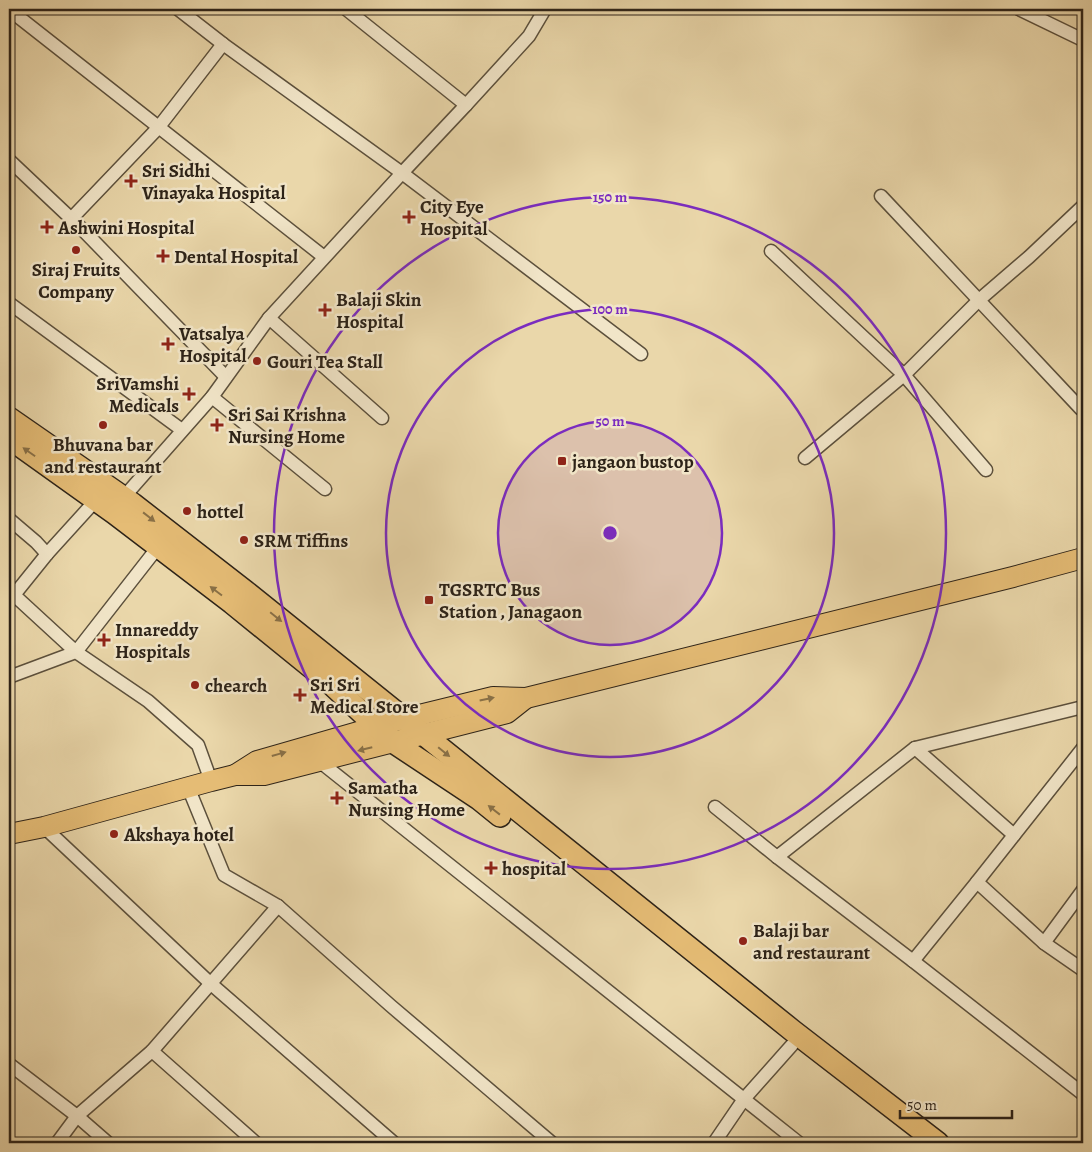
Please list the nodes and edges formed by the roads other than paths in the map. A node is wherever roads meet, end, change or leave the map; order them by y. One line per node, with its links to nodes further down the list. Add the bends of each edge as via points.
1 (178, 9): 7 (street)
2 (346, 9): 8 (street)
3 (545, 9): 8 (street, via 529,36)
4 (1019, 9): 6 (street)
5 (16, 15): 9 (street)
6 (1083, 40)
7 (223, 44): 9 (street); 11 (street)
8 (466, 106): 11 (street)
9 (158, 128): 14 (street); 16 (street)
10 (9, 160): 14 (street)
11 (402, 173): 16 (street); 20 (street)
12 (881, 196): 17 (street)
13 (1083, 206): 17 (street)
14 (71, 218): 22 (street)
15 (772, 251): 21 (street)
16 (324, 258): 19 (street)
17 (979, 300): 21 (street); 24 (street)
18 (9, 303): 27 (street)
19 (269, 318): 22 (street); 26 (street)
20 (641, 354)
21 (904, 375): 29 (street); 30 (street)
22 (226, 377): 23 (street)
23 (212, 396): 27 (street); 31 (street)
24 (1081, 409)
25 (9, 418): 32 (highway)
26 (382, 418)
27 (182, 430): 32 (street)
28 (9, 438): 33 (highway, one-way to 28)
29 (805, 458)
30 (986, 470)
31 (325, 489)
32 (123, 498): 43 (highway, one-way to 43)
33 (96, 500): 35 (highway); 36 (street)
34 (9, 519): 36 (street)
35 (158, 547): 39 (street); 44 (highway, one-way to 35, via 327,680)
36 (47, 554): 38 (street)
37 (1083, 558): 41 (main road)
38 (11, 595): 39 (street)
39 (76, 652): 40 (street); 51 (street, via 148,701 198,745)
40 (9, 677)
41 (526, 698): 43 (main road, one-way to 41, via 493,697); 45 (main road, via 507,713)
42 (1083, 707): 47 (street)
43 (403, 719): 44 (main road); 45 (highway)
44 (376, 726): 46 (highway); 50 (main road, one-way to 44, via 257,761)
45 (422, 735): 46 (main road); 79 (highway, one-way to 79)
46 (393, 742): 49 (main road, one-way to 49); 65 (highway, one-way to 46, via 479,799)
47 (915, 748): 56 (street); 57 (street)
48 (1083, 748): 56 (street)
49 (319, 761): 50 (main road, via 264,775); 69 (street)
50 (236, 775): 51 (main road)
51 (210, 781): 52 (main road)
52 (188, 787): 54 (main road); 60 (street, via 224,875)
53 (716, 807): 57 (street)
54 (44, 827): 55 (main road); 64 (street)
55 (9, 834)
56 (1014, 836): 58 (street)
57 (777, 858): 62 (street)
58 (977, 882): 61 (street); 62 (street)
59 (1083, 890): 61 (street)
60 (278, 906): 64 (street); 75 (street)
61 (1044, 943): 63 (street)
62 (913, 961): 68 (street)
63 (1083, 970)
64 (210, 984): 66 (street); 74 (street)
65 (792, 1045): 69 (street); 78 (highway)
66 (152, 1051): 70 (street); 73 (street)
67 (9, 1064): 70 (street)
68 (1083, 1094)
69 (744, 1099): 76 (street); 77 (street)
70 (77, 1116): 71 (street); 72 (street)
71 (57, 1143)
72 (108, 1143)
73 (256, 1143)
74 (394, 1143)
75 (552, 1143)
76 (714, 1143)
77 (799, 1143)
78 (917, 1143)
79 (938, 1143)

